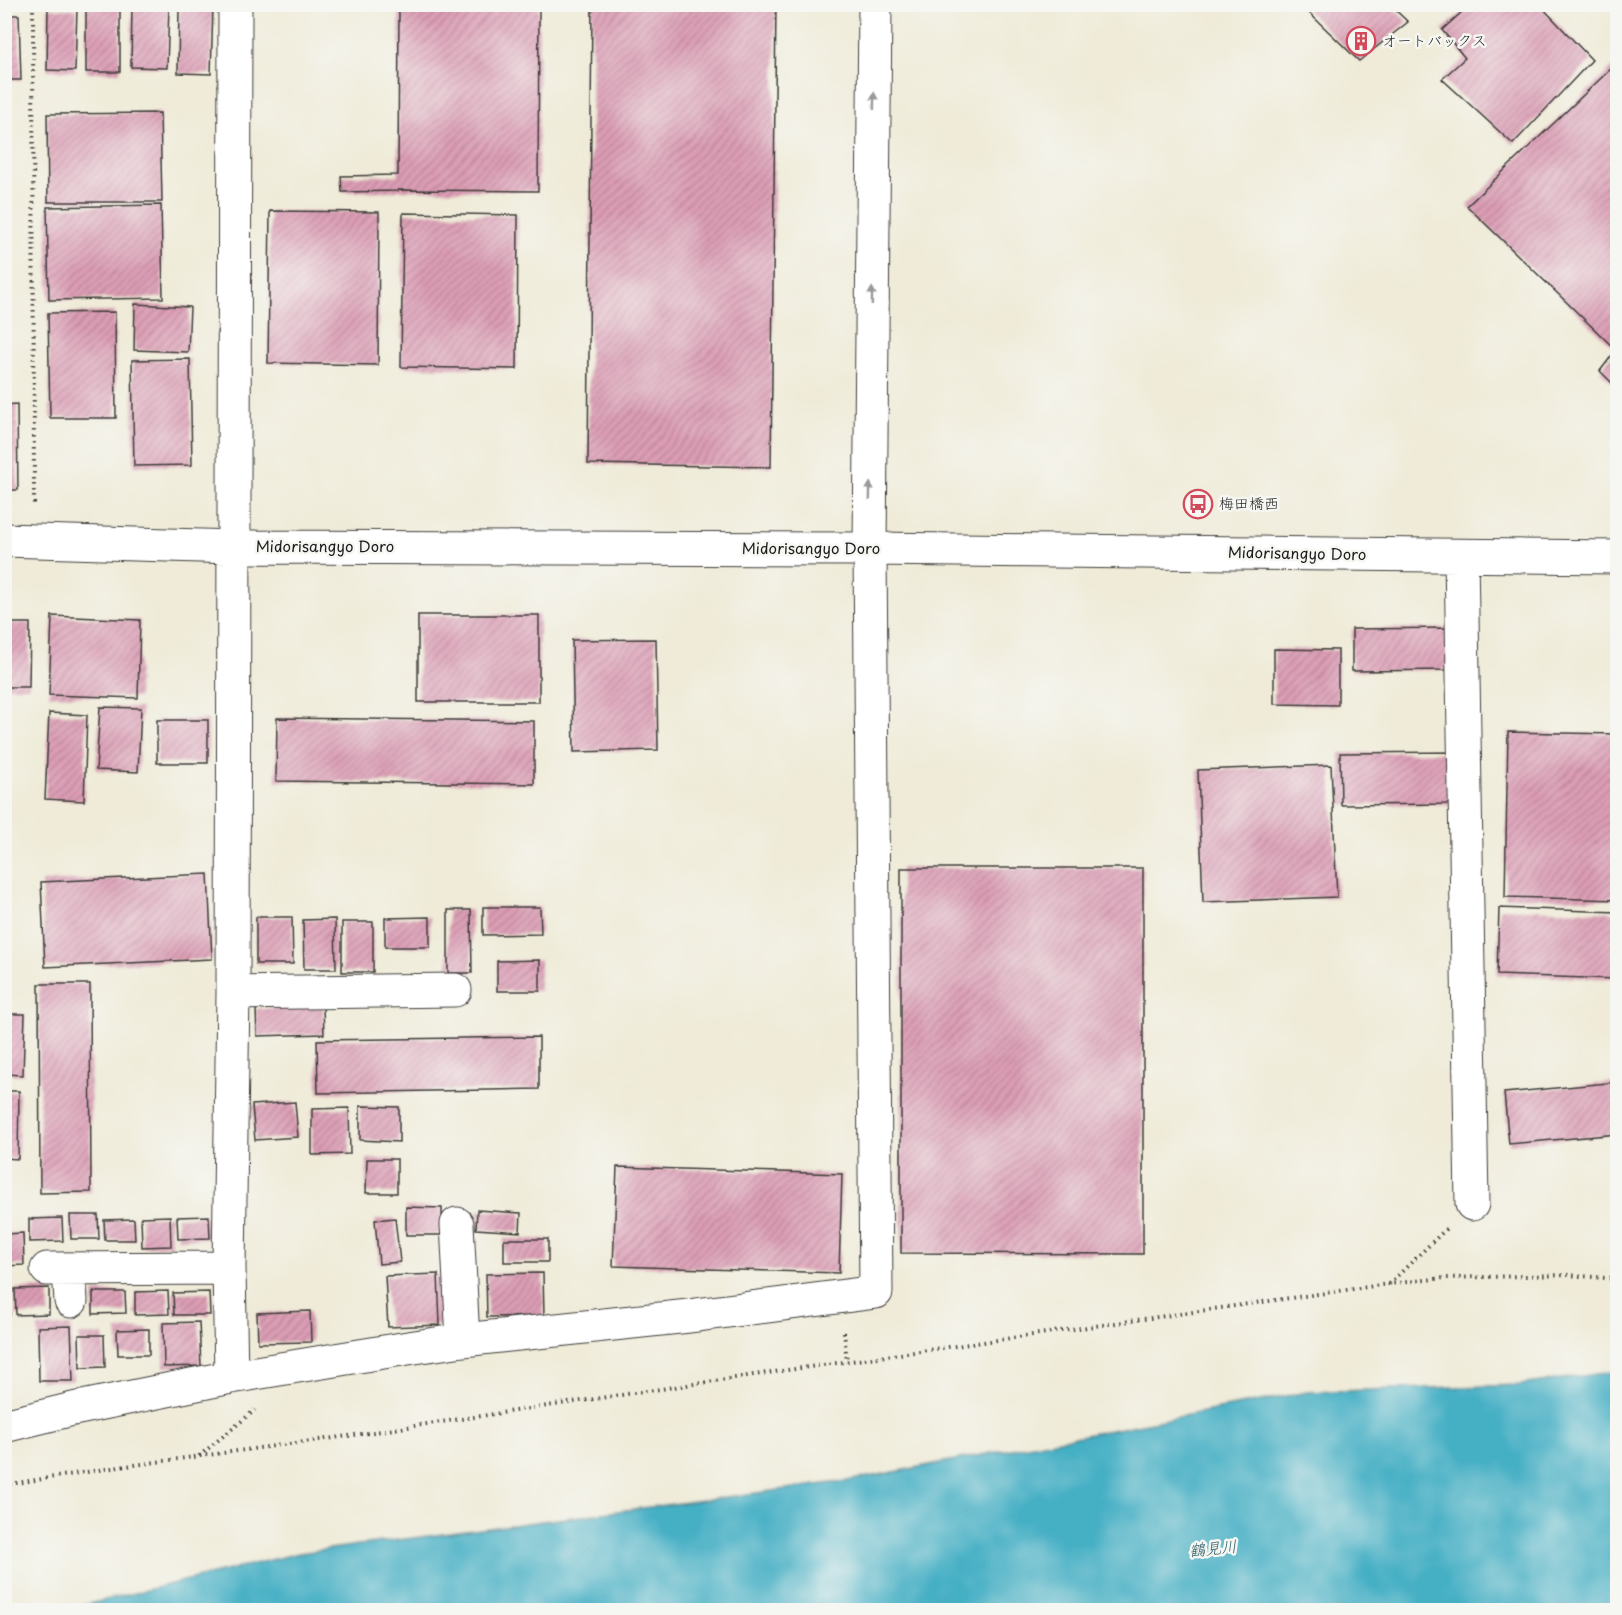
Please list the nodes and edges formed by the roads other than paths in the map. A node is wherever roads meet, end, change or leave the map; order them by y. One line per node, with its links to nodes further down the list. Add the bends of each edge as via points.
1 (235, 4): 4 (street)
2 (874, 4): 5 (street, one-way to 2)
3 (19, 540): 4 (street, Midorisangyo Doro)
4 (234, 547): 5 (street, Midorisangyo Doro); 9 (street)
5 (870, 549): 6 (street, Midorisangyo Doro); 14 (street, via 876,1292)
6 (1461, 556): 7 (street, Midorisangyo Doro); 10 (street)
7 (1617, 557)
8 (455, 990): 9 (street)
9 (233, 993): 12 (street)
10 (1472, 1204)
11 (457, 1224): 14 (street)
12 (229, 1268): 13 (street, via 58,1269); 15 (street)
13 (71, 1301)
14 (463, 1340): 15 (street)
15 (231, 1377): 16 (street)
16 (4, 1426)

